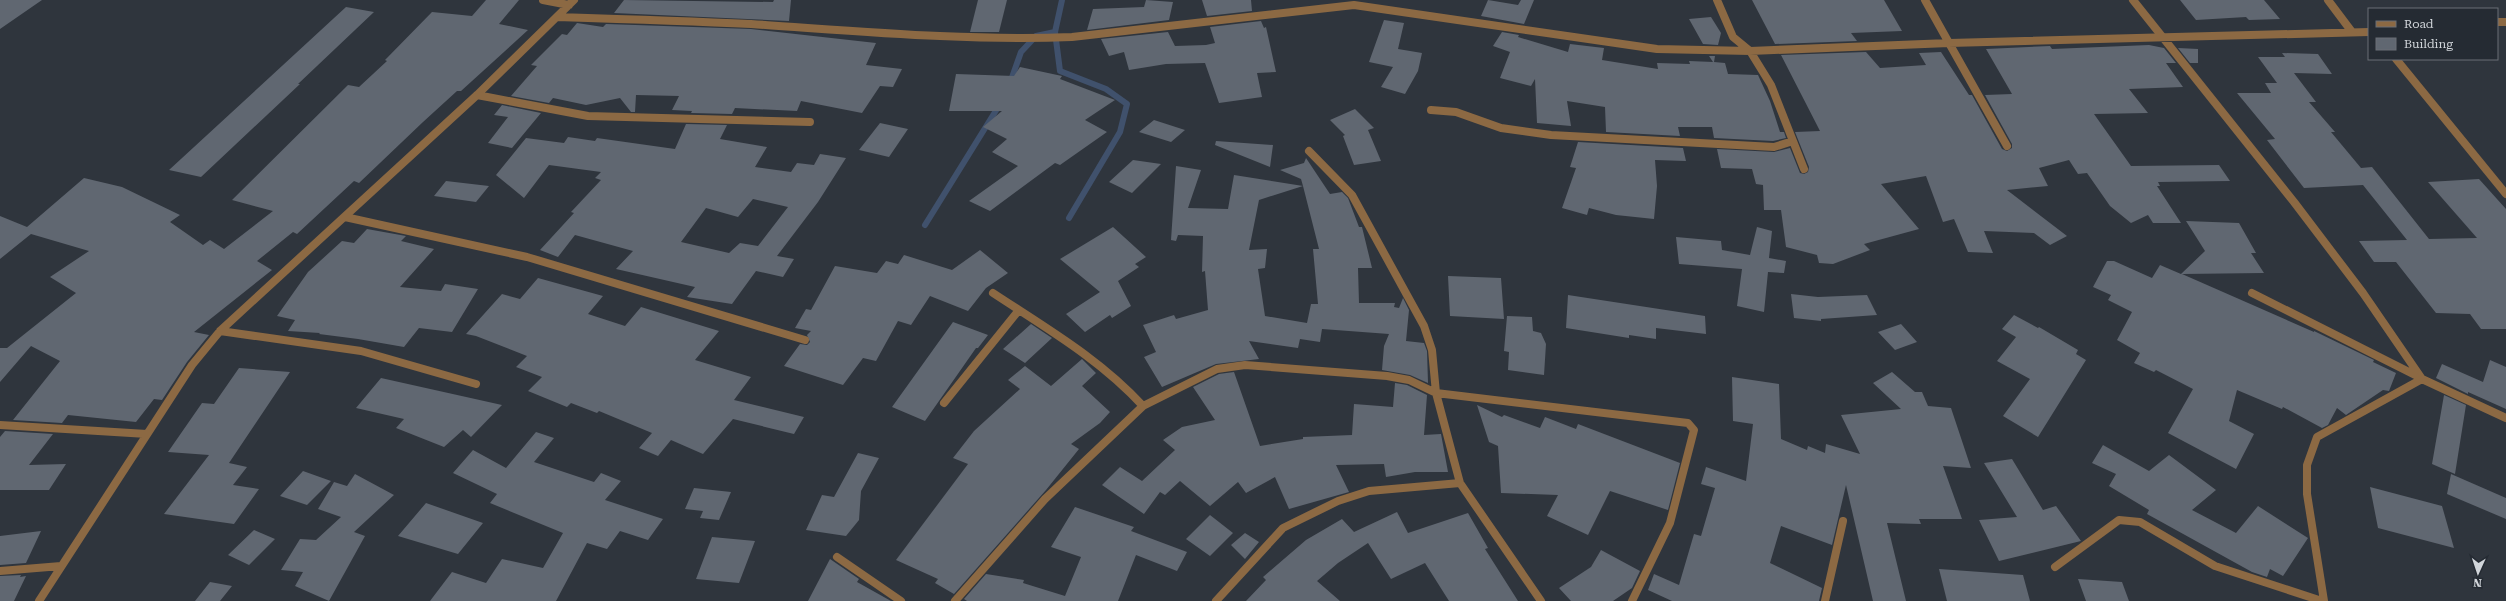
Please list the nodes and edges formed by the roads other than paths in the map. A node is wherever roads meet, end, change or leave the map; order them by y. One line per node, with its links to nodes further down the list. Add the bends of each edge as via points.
1 (543, 0): 6 (street)
2 (1717, 0): 12 (street, via 1733,37)
3 (1926, 0): 11 (street)
4 (2133, 0): 10 (street)
5 (2328, 0): 8 (street)
6 (572, 3): 7 (street)
7 (557, 17): 12 (street, via 1025,40 1354,5 1634,46); 14 (street)
8 (2352, 32): 9 (street); 10 (street)
9 (2368, 32)
10 (2162, 38): 11 (street); 28 (street, via 2303,214 2363,293)
11 (1949, 43): 12 (street); 18 (street)
12 (1750, 51): 17 (street, via 1771,85)
13 (2397, 60): 21 (street)
14 (477, 95): 16 (street, via 588,116); 22 (street)
15 (1431, 110): 17 (street, via 1456,112 1501,128 1581,137 1774,147)
16 (810, 122)
17 (1793, 141): 20 (street)
18 (2006, 146)
19 (1308, 151): 30 (street, via 1352,195 1424,326 1432,350)
20 (1804, 168)
21 (2506, 194)
22 (345, 217): 26 (street); 27 (street, via 527,257)
23 (993, 293): 25 (street)
24 (2252, 293): 28 (street)
25 (1019, 310): 31 (street); 32 (street, via 1077,348 1130,390)
26 (220, 331): 29 (street, via 361,351); 35 (street, via 192,365)
27 (805, 340)
28 (2422, 378): 33 (street); 49 (street, via 2317,437 2307,465 2307,494)
29 (476, 384)
30 (1436, 393): 32 (street, via 1409,380 1387,376 1245,365 1217,369); 36 (street); 47 (street, via 1688,423 1694,430 1670,523)
31 (944, 403)
32 (1143, 406): 44 (street, via 1045,499)
33 (2506, 418)
34 (0, 425): 35 (street)
35 (147, 434): 39 (street)
36 (1460, 483): 45 (street, via 1369,491 1338,500 1283,528); 46 (street)
37 (1843, 521): 48 (street)
38 (837, 557): 43 (street)
39 (60, 566): 41 (street); 42 (street)
40 (2054, 567): 49 (street, via 2119,520 2131,520 2140,522 2215,566)
41 (0, 571)
42 (40, 601)
43 (901, 601)
44 (955, 601)
45 (1216, 601)
46 (1541, 601)
47 (1632, 601)
48 (1825, 601)
49 (2323, 601)

